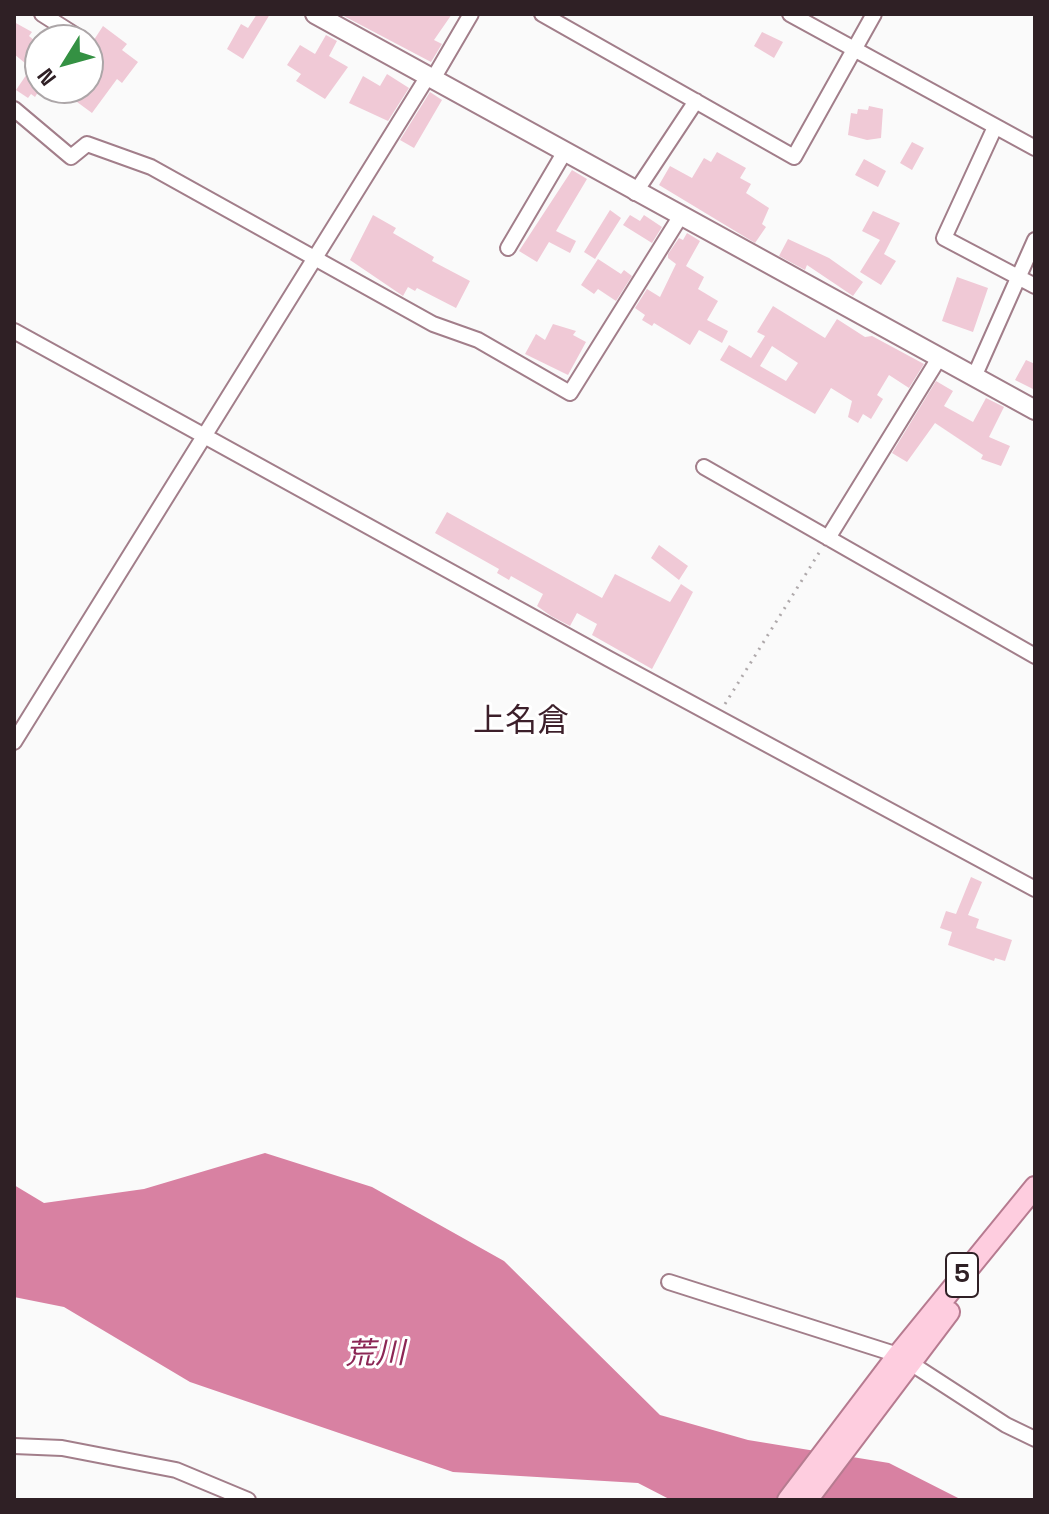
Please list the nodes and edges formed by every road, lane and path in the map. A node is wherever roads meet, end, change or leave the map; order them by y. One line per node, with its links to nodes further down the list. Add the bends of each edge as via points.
1 (315, 14): 8 (street)
2 (471, 14): 8 (street)
3 (542, 14): 6 (street)
4 (790, 14): 7 (street)
5 (874, 14): 7 (street)
6 (568, 20): 9 (street)
7 (855, 50): 9 (street, via 794,157); 11 (street)
8 (431, 78): 13 (street); 18 (street)
9 (696, 101): 14 (street)
10 (14, 109): 18 (street, via 71,157 87,144 151,167)
11 (995, 127): 12 (street); 19 (street, via 944,238)
12 (1035, 148)
13 (564, 153): 14 (street); 17 (street)
14 (635, 193): 15 (street)
15 (680, 217): 18 (street, via 570,393 478,340 433,324); 22 (street)
16 (1035, 240): 19 (street)
17 (508, 248)
18 (315, 256): 25 (street)
19 (1019, 278): 20 (street); 23 (street)
20 (1035, 286)
21 (14, 331): 25 (street)
22 (939, 358): 23 (street); 27 (street)
23 (974, 377): 24 (street)
24 (1035, 410)
25 (205, 435): 29 (street); 30 (street)
26 (704, 467): 27 (street)
27 (828, 538): 28 (street); 29 (path)
28 (1035, 656)
29 (716, 717): 31 (street)
30 (14, 742)
31 (1035, 889)
32 (1035, 1187): 35 (main road, 5)
33 (1035, 1207): 35 (main road, 5)
34 (669, 1282): 35 (street)
35 (900, 1364): 36 (street); 39 (main road, 5); 40 (main road, 5)
36 (1035, 1439)
37 (14, 1446): 38 (street, via 62,1448 176,1470)
38 (248, 1500)
39 (788, 1500)
40 (807, 1500)

